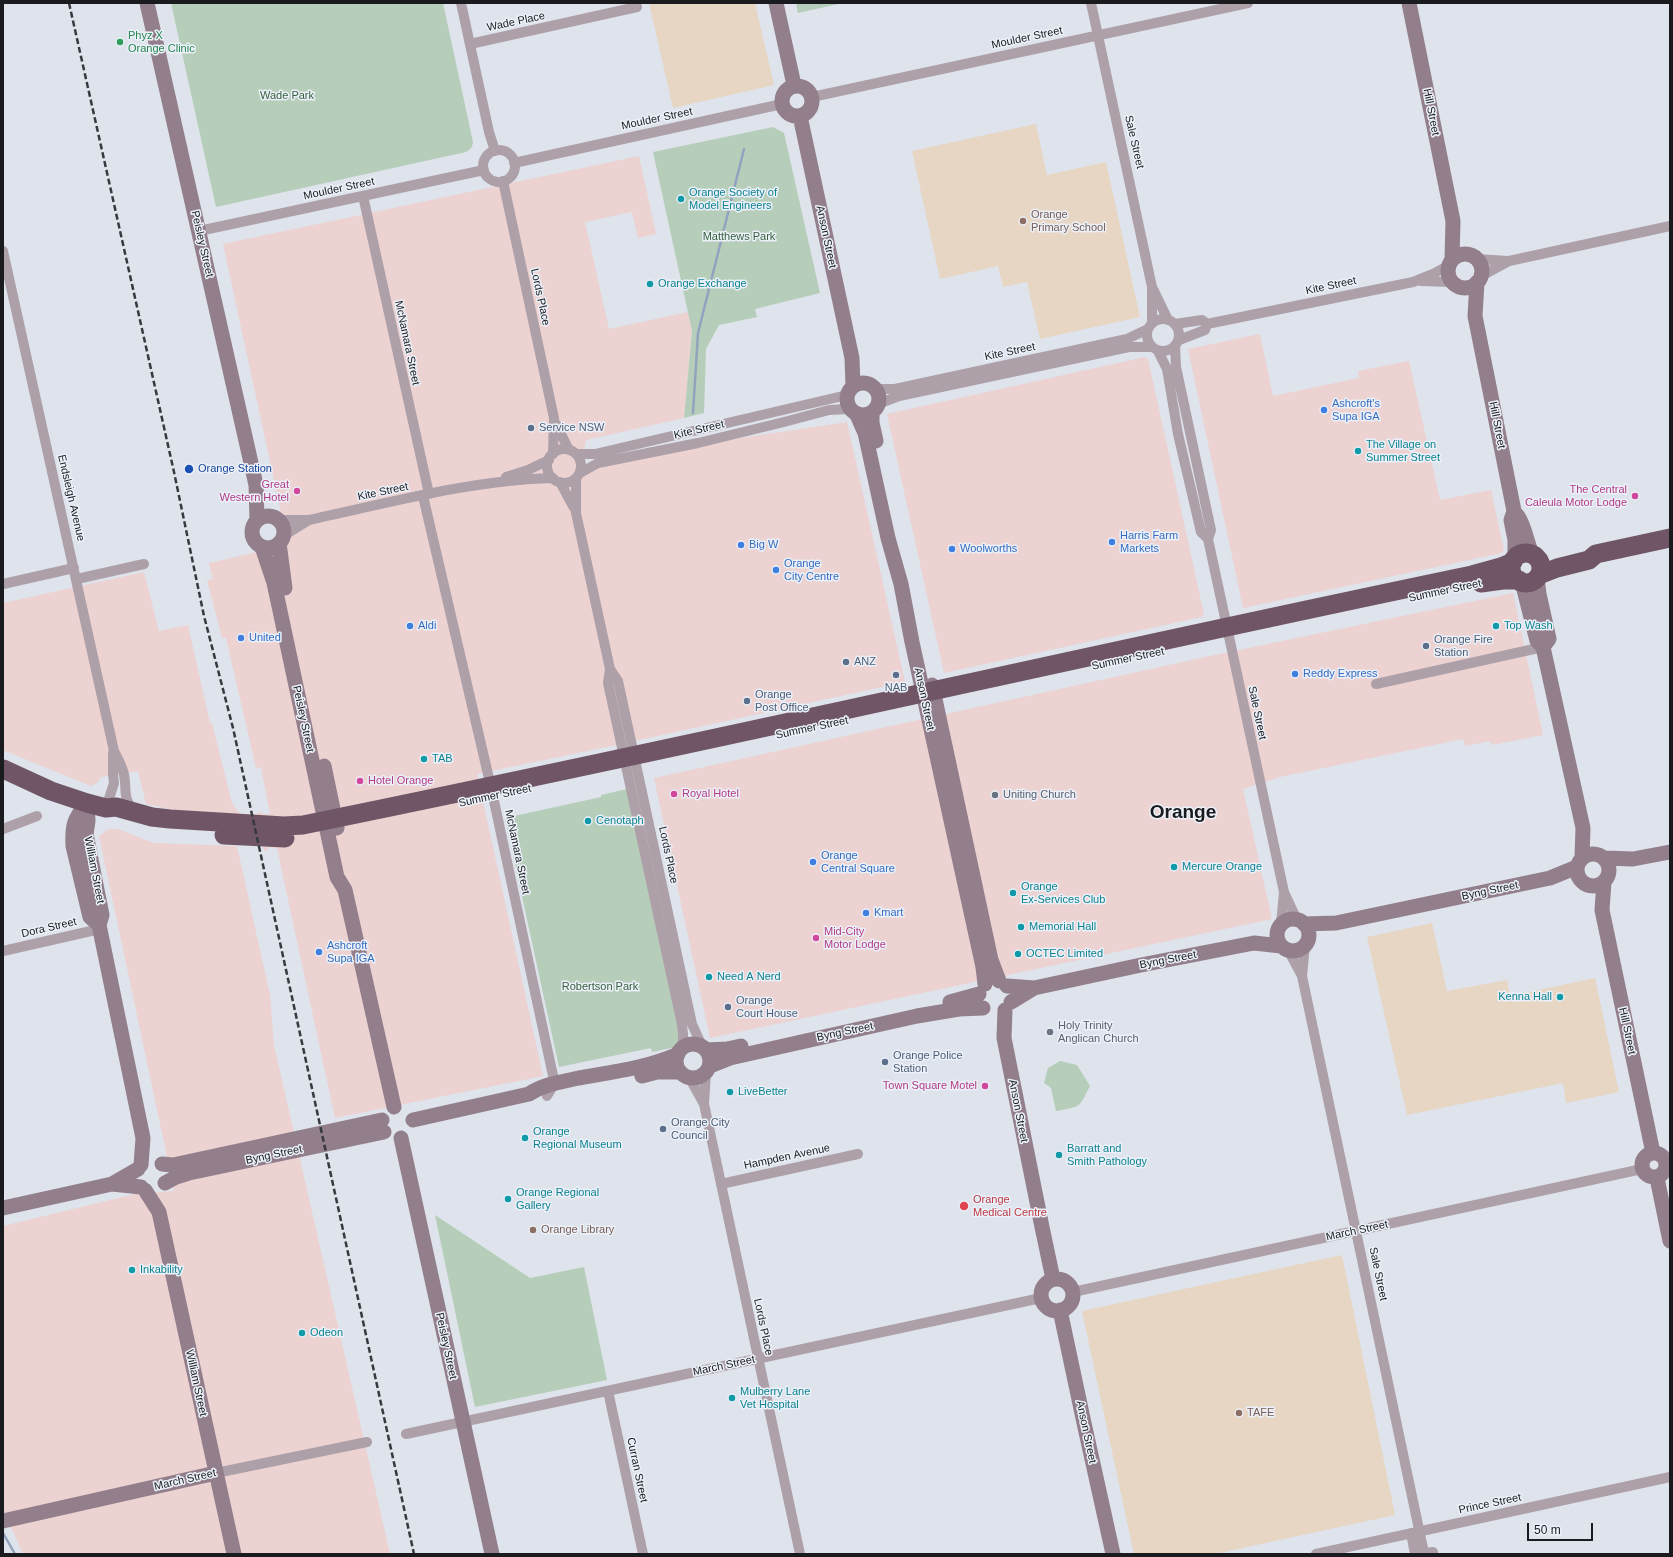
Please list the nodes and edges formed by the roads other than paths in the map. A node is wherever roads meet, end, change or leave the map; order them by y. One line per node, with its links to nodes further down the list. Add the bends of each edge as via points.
1 (147, 3): 21 (street, Peisley Street)
2 (461, 3): 9 (street)
3 (776, 3): 10 (street)
4 (1091, 3): 8 (street, Sale Street)
5 (1248, 3): 8 (street, Moulder Street)
6 (1408, 3): 19 (street, Hill Street)
7 (637, 7): 9 (street, Wade Place)
8 (1098, 35): 11 (street, Moulder Street); 30 (street, Sale Street)
9 (470, 44): 14 (street)
10 (794, 85): 11 (street, via 806,88); 12 (street, via 784,93)
11 (812, 98): 13 (street, via 810,109)
12 (782, 104): 13 (street, via 788,114); 15 (street, Moulder Street)
13 (800, 116): 37 (street, Anson Street)
14 (495, 151): 15 (street, via 507,152); 16 (street, via 485,158)
15 (514, 163): 17 (street, via 512,174)
16 (484, 170): 17 (street, via 491,179); 18 (street, Moulder Street)
17 (503, 181): 39 (street, Lords Place)
18 (363, 196): 21 (street, Moulder Street); 46 (street, McNamara Street)
19 (1453, 221): 23 (street, Hill Street); 25 (street, Hill Street)
20 (1670, 226): 24 (street)
21 (199, 231): 45 (street, Peisley Street)
22 (3, 251): 26 (street, Endsleigh Avenue)
23 (1472, 256): 24 (street); 25 (street, via 1463,254); 27 (street, via 1481,267)
24 (1510, 261): 27 (street)
25 (1450, 262): 28 (street, Kite Street, via 1433,274); 29 (street, via 1448,274)
26 (5, 270): 56 (street, Endsleigh Avenue)
27 (1479, 279): 29 (street, via 1468,287); 31 (street, Hill Street)
28 (1413, 282): 29 (street, Kite Street); 33 (street, Kite Street)
29 (1455, 284): 31 (street, Hill Street)
30 (1152, 287): 32 (street, Sale Street); 34 (street, Sale Street)
31 (1475, 316): 57 (street, Hill Street, via 1514,511 1511,520 1515,540)
32 (1171, 322): 33 (street, Kite Street, via 1202,320); 34 (street, via 1162,319); 35 (street, via 1179,332)
33 (1207, 324): 35 (street, Kite Street, via 1205,330)
34 (1150, 326): 36 (street, via 1147,339); 37 (street, Kite Street, via 1127,339)
35 (1177, 343): 36 (street, via 1167,351); 52 (street, Sale Street, via 1176,367 1212,530)
36 (1155, 349): 38 (street, Kite Street, via 1129,347 899,396); 52 (street, Sale Street, via 1167,369 1178,434 1201,532)
37 (858, 396): 38 (street, Anson Street, via 879,399); 38 (street, via 862,416); 40 (street, Kite Street, via 595,454); 42 (street, Kite Street, via 829,410 784,422 598,463); 63 (street, Anson Street, via 888,538)
38 (876, 408): 63 (street, Anson Street, via 872,423)
39 (554, 418): 40 (street, Lords Place); 41 (street, Lords Place)
40 (573, 452): 41 (street, via 558,451); 42 (street, via 581,463)
41 (551, 457): 43 (street, via 548,470); 44 (street, Kite Street, via 528,470)
42 (578, 476): 43 (street, via 568,483); 47 (street, Lords Place)
43 (556, 480): 44 (street, Kite Street, via 530,479); 47 (street, Lords Place)
44 (485, 484): 46 (street, Kite Street)
45 (256, 485): 48 (street, Peisley Street); 49 (street, Peisley Street)
46 (426, 495): 50 (street, Kite Street); 67 (street, McNamara Street)
47 (576, 513): 65 (street, Lords Place, via 610,669 618,681)
48 (276, 518): 49 (street, via 261,517); 50 (street, Kite Street); 53 (street, via 284,528)
49 (256, 520): 54 (street, via 252,535)
50 (309, 520): 53 (street, Kite Street)
51 (1670, 538): 57 (highway, Summer Street, via 1596,554 1588,551 1555,556)
52 (1208, 539): 60 (street, Sale Street)
53 (281, 540): 54 (street, via 271,548); 72 (street, Peisley Street, via 284,583 308,691)
54 (262, 547): 72 (street, Peisley Street, via 274,583)
55 (144, 564): 58 (street)
56 (74, 568): 58 (street, Endsleigh Avenue); 59 (street)
57 (1527, 568): 60 (highway, Summer Street, via 1501,567); 61 (street, Hill Street, via 1539,594 1548,639)
58 (77, 579): 64 (street, Endsleigh Avenue)
59 (3, 584)
60 (1228, 632): 63 (highway, Summer Street); 78 (street, Sale Street)
61 (1543, 647): 62 (street); 75 (street, Hill Street, via 1583,828)
62 (1376, 684)
63 (930, 697): 65 (highway, Summer Street); 85 (street, Anson Street, via 983,967)
64 (114, 751): 69 (street, Endsleigh Avenue, via 114,783); 70 (street, Endsleigh Avenue, via 124,772 125,796)
65 (630, 762): 67 (highway, Summer Street); 86 (street, Lords Place, via 692,1024); 87 (street, Lords Place, via 682,1030)
66 (3, 769): 68 (highway, Summer Street, via 51,791)
67 (492, 792): 72 (highway, Summer Street); 90 (street, McNamara Street)
68 (87, 803): 69 (highway, Summer Street); 80 (street, William Street, via 86,834 102,915)
69 (106, 808): 70 (highway, Summer Street, via 116,807); 72 (highway, Summer Street, via 114,816 163,830 274,838 305,836)
70 (135, 812): 72 (highway, Summer Street, via 170,819 284,826)
71 (37, 816): 73 (street)
72 (331, 826): 92 (street, Peisley Street, via 346,875 345,890)
73 (3, 829)
74 (1670, 852): 75 (street, Byng Street)
75 (1596, 865): 76 (street, Byng Street); 77 (street, Hill Street, via 1578,877); 77 (street, via 1600,885); 79 (street, Hill Street)
76 (1550, 878): 77 (street, Byng Street); 81 (street, Byng Street)
77 (1585, 884): 79 (street, Hill Street)
78 (1284, 892): 81 (street, Sale Street); 82 (street, Sale Street)
79 (1602, 910): 97 (street, Hill Street)
80 (99, 927): 83 (street, Dora Street); 95 (street, William Street)
81 (1304, 932): 82 (street, via 1297,950); 82 (street, via 1289,920); 84 (street, Sale Street)
82 (1282, 938): 84 (street, Sale Street); 85 (street, Byng Street)
83 (3, 951)
84 (1302, 976): 110 (street, Sale Street)
85 (995, 997): 86 (street, Byng Street, via 963,1000 727,1049); 88 (street, Byng Street, via 969,1008 874,1025 730,1058); 112 (street, Anson Street)
86 (704, 1048): 87 (street, via 692,1044); 88 (street, via 710,1060)
87 (680, 1051): 89 (street, via 676,1062); 90 (street, via 655,1063)
88 (708, 1069): 89 (street, via 698,1077); 91 (street, Lords Place)
89 (684, 1075): 90 (street, via 657,1072); 91 (street, Lords Place)
90 (551, 1089): 93 (street, via 538,1088 529,1094)
91 (704, 1104): 105 (street, Lords Place)
92 (394, 1107): 93 (street, via 408,1111); 94 (street, via 386,1112)
93 (413, 1120): 96 (street, via 409,1134)
94 (383, 1126): 96 (street, via 392,1138); 99 (street, Byng Street, via 173,1165); 106 (street, Byng Street, via 189,1173)
95 (144, 1138): 99 (street, William Street); 101 (street, William Street)
96 (401, 1138): 118 (street, Peisley Street)
97 (1653, 1153): 100 (street, via 1662,1156); 102 (street, via 1642,1160)
98 (858, 1154): 105 (street, Hampden Avenue)
99 (160, 1163): 101 (street, via 150,1160); 106 (street, via 166,1171)
100 (1668, 1163): 103 (street, via 1664,1173)
101 (139, 1167): 104 (street); 107 (street, via 136,1178)
102 (1642, 1170): 103 (street, via 1648,1176); 110 (street, March Street)
103 (1657, 1178): 111 (street)
104 (112, 1184): 107 (street); 108 (street)
105 (721, 1184): 116 (street, Lords Place)
106 (164, 1185): 107 (street, via 154,1191); 109 (street, William Street)
107 (143, 1188): 109 (street, William Street)
108 (3, 1208)
109 (159, 1212): 121 (street, William Street)
110 (1357, 1231): 113 (street, March Street); 124 (street, Sale Street)
111 (1670, 1242)
112 (1054, 1279): 113 (street, via 1059,1278 1068,1283); 114 (street, via 1042,1288)
113 (1073, 1292): 115 (street, via 1072,1302)
114 (1041, 1298): 115 (street, via 1046,1307 1055,1311); 116 (street, March Street)
115 (1060, 1310): 129 (street, Anson Street)
116 (758, 1359): 117 (street, March Street); 128 (street, Lords Place)
117 (608, 1391): 118 (street, March Street); 127 (street, Curran Street)
118 (462, 1422): 119 (street, March Street); 126 (street, Peisley Street)
119 (406, 1434)
120 (367, 1442): 121 (street, March Street)
121 (216, 1473): 123 (street, March Street); 125 (street, William Street)
122 (1670, 1477): 124 (street, Prince Street)
123 (6, 1520)
124 (1415, 1533): 130 (street, Prince Street); 131 (street, Sale Street)
125 (234, 1554)
126 (492, 1554)
127 (643, 1554)
128 (800, 1554)
129 (1113, 1554)
130 (1316, 1554)
131 (1423, 1554)

